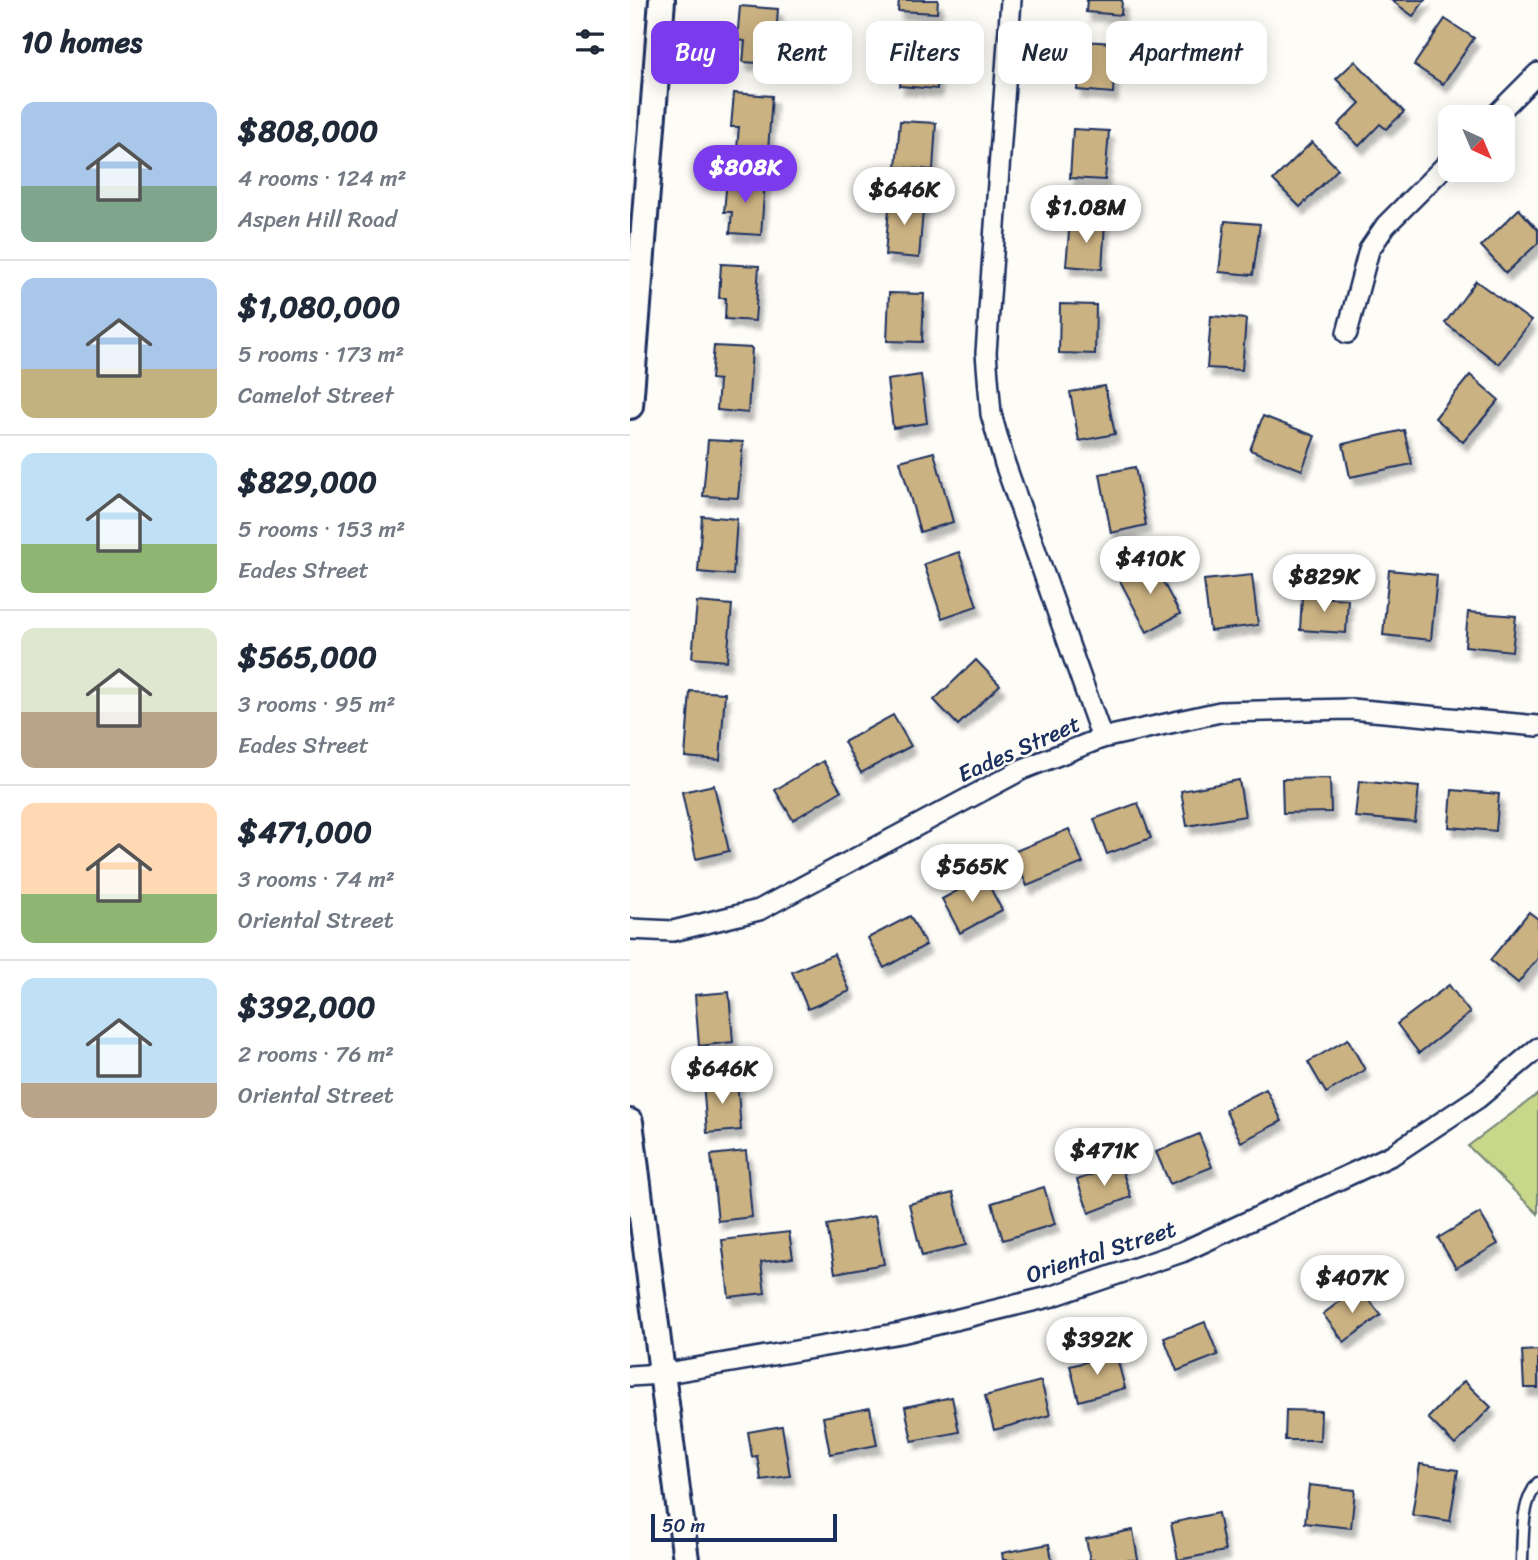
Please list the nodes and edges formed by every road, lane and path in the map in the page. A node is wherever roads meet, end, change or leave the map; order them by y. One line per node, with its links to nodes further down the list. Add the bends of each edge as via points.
1 (662, 0): 7 (street)
2 (1011, 0): 9 (street, via 986,353 991,414)
3 (1538, 73): 4 (street)
4 (1506, 105)
5 (1438, 173): 6 (street, via 1386,225 1369,250)
6 (1347, 333)
7 (630, 406)
8 (1538, 726): 9 (street, Eades Street, via 1350,709 1220,712)
9 (1102, 738): 10 (street, Eades Street, via 1023,769 759,910 673,931)
10 (630, 929)
11 (1538, 1048): 13 (street, Oriental Street, via 1478,1098 1392,1155 1182,1252 1053,1296 901,1333)
12 (630, 1122): 13 (street)
13 (661, 1374): 14 (street, Oriental Street); 16 (street)
14 (630, 1376)
15 (1538, 1483): 17 (lane, via 1526,1510)
16 (686, 1560)
17 (1522, 1560)

